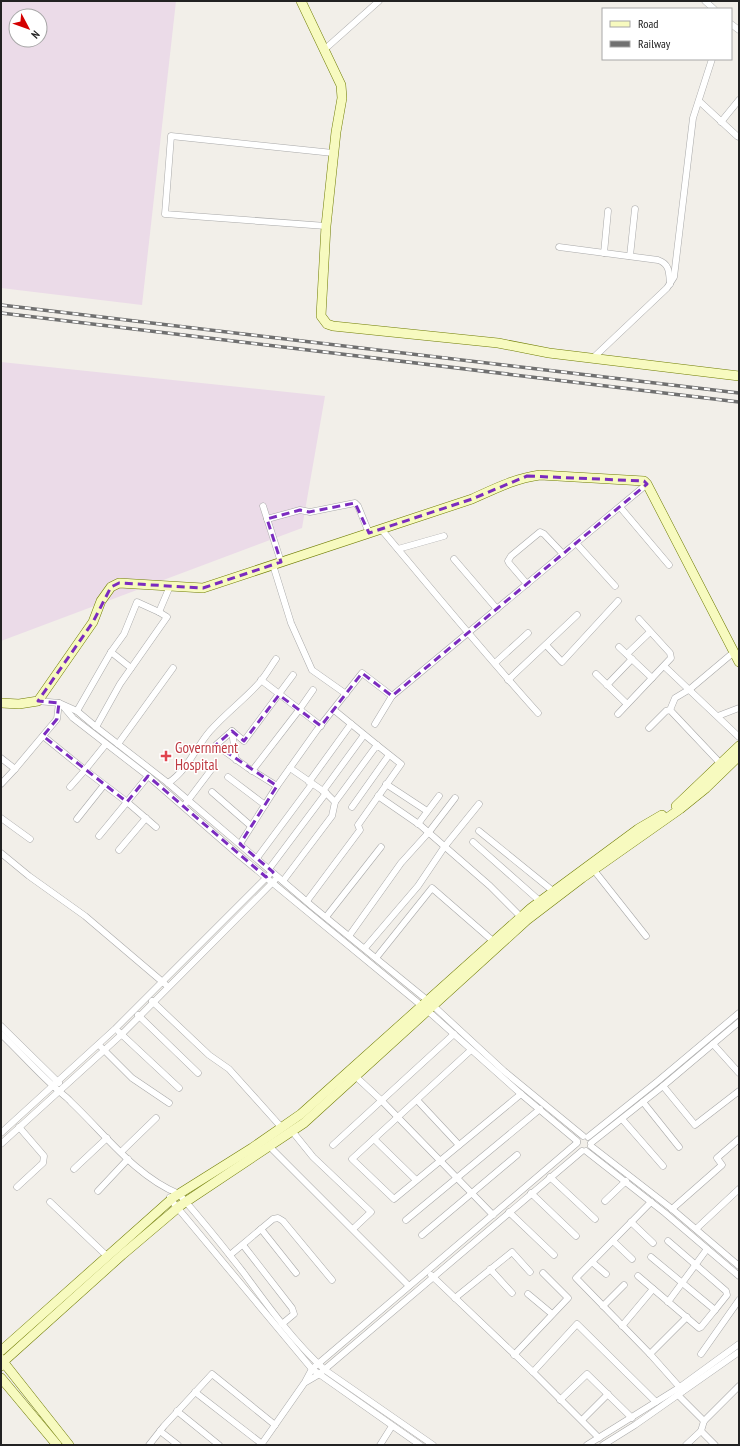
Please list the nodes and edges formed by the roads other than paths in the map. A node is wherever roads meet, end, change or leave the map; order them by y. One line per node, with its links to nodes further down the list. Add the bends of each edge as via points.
1 (301, 1): 5 (street)
2 (379, 1): 5 (street)
3 (705, 1): 4 (street)
4 (713, 8)
5 (325, 49): 11 (street, via 341,85 342,98)
6 (712, 60): 8 (street)
7 (739, 100): 9 (street)
8 (699, 101): 9 (street); 18 (street, via 693,118 675,273)
9 (721, 122): 10 (street)
10 (739, 137)
11 (333, 153): 14 (street); 14 (street, via 171,136 164,214)
12 (635, 209): 17 (street)
13 (608, 211): 16 (street)
14 (326, 226): 19 (street, via 321,316 327,324 498,343)
15 (559, 247): 16 (street)
16 (604, 253): 17 (street)
17 (630, 256): 18 (street, via 664,262 669,271)
18 (670, 284): 19 (street)
19 (593, 358): 20 (street)
20 (739, 376)
21 (647, 484): 23 (street); 25 (street, via 644,481 527,476 472,499); 48 (street)
22 (263, 506): 24 (street)
23 (620, 507): 28 (street); 33 (street)
24 (267, 519): 26 (street, via 302,510 310,512 355,503); 32 (street)
25 (381, 529): 26 (street); 29 (street)
26 (369, 533): 32 (street)
27 (444, 536): 29 (street)
28 (576, 543): 30 (street); 36 (street)
29 (398, 549): 43 (street)
30 (563, 554): 34 (street); 34 (street, via 540,532 516,551 508,561)
31 (454, 559): 38 (street)
32 (277, 563): 35 (street, via 202,588); 65 (street, via 292,623 312,670)
33 (669, 565)
34 (527, 584): 38 (street)
35 (170, 586): 39 (street); 67 (street, via 119,583 111,587 93,622)
36 (615, 586)
37 (618, 601): 45 (street, via 562,662)
38 (497, 609): 43 (street)
39 (159, 612): 47 (street, via 137,602 124,634); 54 (street, via 167,617)
40 (577, 616): 45 (street)
41 (639, 619): 42 (street)
42 (650, 632): 49 (street); 53 (street, via 672,656)
43 (467, 633): 52 (street); 66 (street)
44 (528, 633): 52 (street)
45 (546, 645): 60 (street)
46 (619, 647): 49 (street)
47 (111, 652): 54 (street); 75 (street)
48 (734, 652): 51 (street); 62 (street)
49 (630, 657): 58 (street); 61 (street)
50 (276, 659): 59 (street)
51 (739, 662)
52 (495, 663): 60 (street)
53 (664, 666): 58 (street); 62 (street)
54 (130, 668): 82 (street)
55 (173, 668): 89 (street)
56 (596, 674): 61 (street)
57 (292, 675): 64 (street)
58 (652, 678): 70 (street)
59 (261, 680): 64 (street); 105 (street, via 222,718)
60 (508, 680): 76 (street)
61 (608, 685): 70 (street)
62 (690, 689): 74 (street, via 676,698); 78 (street)
63 (313, 690): 72 (street)
64 (280, 694): 72 (street); 84 (street, via 244,741)
65 (346, 694): 66 (street, via 362,673); 73 (street)
66 (392, 696): 80 (street)
67 (38, 701): 68 (street); 69 (street)
68 (1, 703)
69 (59, 703): 75 (street); 86 (street, via 57,719); 88 (street, via 73,718)
70 (627, 704): 77 (street)
71 (739, 708): 78 (street)
72 (300, 710): 81 (street); 101 (street)
73 (334, 710): 79 (street); 81 (street)
74 (670, 710): 83 (street); 96 (street)
75 (77, 711): 82 (street)
76 (538, 713)
77 (618, 714)
78 (718, 716): 87 (street)
79 (351, 724): 85 (street); 106 (street)
80 (375, 724)
81 (321, 726): 98 (street)
82 (96, 727): 89 (street)
83 (649, 728)
84 (232, 731): 95 (street); 95 (street, via 216,745)
85 (364, 735): 90 (street); 112 (street)
86 (43, 736): 99 (street); 100 (street)
87 (739, 736)
88 (106, 744): 100 (street); 102 (street)
89 (118, 744): 105 (street)
90 (377, 745): 92 (street); 118 (street)
91 (739, 746): 96 (street)
92 (389, 755): 107 (street, via 401,764); 122 (street)
93 (739, 756): 141 (street, via 680,809)
94 (1, 758): 99 (street)
95 (236, 760): 101 (street)
96 (721, 764): 146 (street, via 673,808 638,829)
97 (214, 766): 116 (street)
98 (290, 768): 106 (street); 109 (street)
99 (15, 769): 104 (street)
100 (85, 770): 108 (street); 110 (street)
101 (252, 771): 109 (street)
102 (148, 776): 117 (street); 121 (street)
103 (228, 777): 119 (street)
104 (2, 782)
105 (168, 783): 116 (street)
106 (311, 784): 112 (street); 140 (street)
107 (386, 784): 113 (street); 123 (street)
108 (104, 785): 117 (street); 126 (street)
109 (277, 786): 119 (street)
110 (70, 787)
111 (212, 792): 128 (street)
112 (324, 792): 118 (street); 142 (street)
113 (378, 796): 127 (street); 147 (street, via 358,825 360,830)
114 (439, 796): 123 (street)
115 (455, 798): 131 (street)
116 (188, 800): 121 (street); 135 (street)
117 (127, 802): 125 (street); 132 (street)
118 (335, 802): 144 (street, via 332,816)
119 (265, 804): 128 (street)
120 (479, 804): 136 (street)
121 (183, 807): 143 (street)
122 (352, 807)
123 (427, 811): 127 (street)
124 (1, 818): 133 (street)
125 (146, 818): 129 (street); 138 (street)
126 (77, 819)
127 (418, 824): 131 (street)
128 (251, 826): 135 (street)
129 (156, 827)
130 (479, 831): 146 (street)
131 (429, 832): 136 (street); 151 (street, via 402,863)
132 (99, 836)
133 (30, 839)
134 (473, 842): 148 (street)
135 (240, 844): 140 (street)
136 (445, 846): 150 (street); 154 (street, via 418,886)
137 (381, 847): 149 (street)
138 (119, 850)
139 (1, 853): 156 (street, via 81,913)
140 (257, 858): 142 (street)
141 (594, 869): 148 (street); 152 (street)
142 (271, 870): 143 (street); 144 (street)
143 (266, 877): 145 (street); 156 (street)
144 (281, 879): 145 (street); 147 (street)
145 (273, 883): 157 (street); 160 (street)
146 (553, 891): 148 (street)
147 (307, 901): 149 (street)
148 (543, 903): 150 (street); 160 (street, via 527,920)
149 (326, 917): 151 (street)
150 (521, 917): 153 (street)
151 (349, 936): 154 (street)
152 (646, 936)
153 (494, 941): 155 (street, via 432,888); 160 (street)
154 (365, 948): 155 (street)
155 (376, 958): 160 (street)
156 (163, 982): 157 (street); 158 (street)
157 (170, 987): 159 (street)
158 (148, 997): 159 (street); 161 (street)
159 (154, 1003): 163 (street); 193 (street, via 229,1069)
160 (428, 1005): 168 (street); 176 (street); 196 (street)
161 (134, 1011): 163 (street); 166 (street)
162 (739, 1013): 196 (street)
163 (140, 1016): 169 (street); 175 (street)
164 (738, 1025): 171 (street)
165 (1, 1026): 177 (street)
166 (115, 1029): 169 (street); 170 (street)
167 (1, 1034): 177 (street)
168 (454, 1034): 173 (street); 183 (street)
169 (121, 1035): 172 (street); 179 (street)
170 (98, 1044): 172 (street); 177 (street)
171 (713, 1044): 174 (street); 178 (street)
172 (104, 1049): 180 (street); 187 (street, via 132,1078)
173 (471, 1050): 182 (street); 184 (street)
174 (739, 1072)
175 (198, 1073)
176 (353, 1073): 183 (street); 193 (street); 194 (street)
177 (55, 1083): 180 (street); 195 (street)
178 (663, 1086): 181 (street, via 695,1125); 186 (street)
179 (179, 1088)
180 (61, 1089): 192 (street); 197 (street)
181 (737, 1092): 185 (street)
182 (521, 1094): 188 (street); 203 (street)
183 (381, 1100): 189 (street); 202 (street)
184 (416, 1100): 189 (street); 203 (street)
185 (739, 1100)
186 (643, 1102): 191 (street); 205 (street)
187 (169, 1103)
188 (540, 1109): 200 (street); 213 (street)
189 (398, 1117): 198 (street); 210 (street)
190 (156, 1118): 207 (street)
191 (622, 1119): 206 (street); 211 (street)
192 (19, 1127): 201 (street); 217 (street, via 45,1160)
193 (282, 1128): 223 (street)
194 (292, 1131): 204 (street); 237 (street, via 313,1157 371,1212)
195 (1, 1133)
196 (586, 1137): 200 (street); 206 (street)
197 (107, 1138): 207 (street); 212 (street)
198 (374, 1139): 215 (street); 215 (street, via 352,1159 394,1199)
199 (739, 1139): 230 (street, via 717,1158 722,1165)
200 (577, 1142): 206 (street, via 578,1148); 232 (street)
201 (1, 1144)
202 (333, 1145)
203 (459, 1145): 210 (street)
204 (269, 1146): 225 (street); 237 (street)
205 (679, 1147)
206 (588, 1148): 214 (street); 216 (street); 230 (street)
207 (121, 1152): 209 (street)
208 (517, 1155): 221 (street)
209 (128, 1159): 219 (street); 220 (street)
210 (440, 1160): 213 (street); 215 (street)
211 (663, 1166)
212 (74, 1169)
213 (457, 1177): 221 (street); 234 (street)
214 (550, 1177): 222 (street); 233 (street)
215 (416, 1180)
216 (626, 1181): 226 (street); 228 (street)
217 (17, 1187)
218 (739, 1189): 238 (street)
219 (169, 1190): 223 (street); 224 (street)
220 (98, 1191)
221 (472, 1193): 232 (street); 239 (street)
222 (531, 1193): 231 (street); 240 (street)
223 (179, 1194): 224 (street); 225 (street)
224 (171, 1200): 229 (street); 248 (street)
225 (186, 1201): 229 (street); 246 (street)
226 (605, 1201)
227 (50, 1202): 248 (street)
228 (651, 1202): 235 (street); 245 (street)
229 (178, 1208): 285 (street); 287 (street)
230 (672, 1209): 238 (street)
231 (510, 1212): 247 (street); 262 (street)
232 (493, 1215): 255 (street)
233 (595, 1219)
234 (406, 1220)
235 (631, 1222): 241 (street); 243 (street)
236 (262, 1229): 244 (street); 257 (street); 263 (street, via 273,1219 280,1219)
237 (353, 1229): 266 (street)
238 (696, 1229): 253 (street)
239 (422, 1235)
240 (576, 1236)
241 (613, 1241): 250 (street); 251 (street)
242 (668, 1241): 252 (street)
243 (653, 1243)
244 (243, 1245): 246 (street); 277 (street, via 292,1308 294,1314)
245 (707, 1249): 252 (street); 261 (street)
246 (230, 1255): 277 (street)
247 (554, 1255)
248 (108, 1257): 280 (street)
249 (651, 1257): 264 (street)
250 (632, 1259)
251 (592, 1262): 259 (street); 273 (street, via 576,1278)
252 (695, 1265): 264 (street); 274 (street, via 726,1291 727,1295)
253 (739, 1266)
254 (490, 1270): 256 (street, via 512,1252); 268 (street); 270 (street)
255 (427, 1271): 262 (street); 266 (street)
256 (530, 1272)
257 (296, 1273)
258 (544, 1273): 275 (street, via 568,1298)
259 (606, 1274)
260 (638, 1276): 267 (street)
261 (739, 1276)
262 (433, 1277): 270 (street); 288 (street)
263 (332, 1280)
264 (682, 1282): 272 (street); 274 (street)
265 (624, 1285): 273 (street)
266 (410, 1286): 286 (street)
267 (653, 1289): 272 (street); 278 (street)
268 (512, 1293)
269 (528, 1294): 275 (street)
270 (455, 1298): 284 (street)
271 (739, 1300): 283 (street)
272 (668, 1302): 276 (street)
273 (603, 1306): 278 (street)
274 (715, 1310): 276 (street, via 699,1328)
275 (552, 1314): 284 (street)
276 (687, 1317): 282 (street)
277 (282, 1324): 286 (street)
278 (622, 1326): 282 (street)
279 (739, 1344): 294 (street)
280 (1, 1351)
281 (739, 1352): 294 (street)
282 (650, 1354): 294 (street)
283 (701, 1354)
284 (514, 1355): 289 (street)
285 (2, 1362): 311 (street)
286 (318, 1364): 287 (street); 288 (street)
287 (312, 1369): 290 (street); 292 (street)
288 (324, 1370): 290 (street); 300 (street)
289 (533, 1372): 297 (street); 298 (street, via 577,1324)
290 (318, 1375): 292 (street); 301 (street)
291 (1, 1378): 310 (street)
292 (305, 1382): 305 (street)
293 (739, 1386): 304 (street)
294 (680, 1391): 298 (street); 304 (street); 320 (street)
295 (195, 1392): 299 (street); 305 (street, via 212,1374); 315 (street)
296 (608, 1394): 297 (street, via 586,1374); 302 (street); 303 (street)
297 (560, 1400): 303 (street)
298 (656, 1402): 302 (street)
299 (177, 1411): 307 (street); 314 (street)
300 (384, 1411): 301 (street); 318 (street)
301 (379, 1417): 306 (street)
302 (632, 1418): 309 (street)
303 (582, 1420): 309 (street)
304 (704, 1421): 308 (street)
305 (275, 1425): 315 (street)
306 (392, 1426): 316 (street); 317 (street)
307 (160, 1431): 312 (street); 313 (street)
308 (701, 1431): 321 (street); 322 (street)
309 (599, 1438): 319 (street)
310 (57, 1445)
311 (69, 1445)
312 (149, 1445)
313 (178, 1445)
314 (219, 1445)
315 (262, 1445)
316 (380, 1445)
317 (420, 1445)
318 (433, 1445)
319 (588, 1445)
320 (605, 1445)
321 (686, 1445)
322 (715, 1445)

